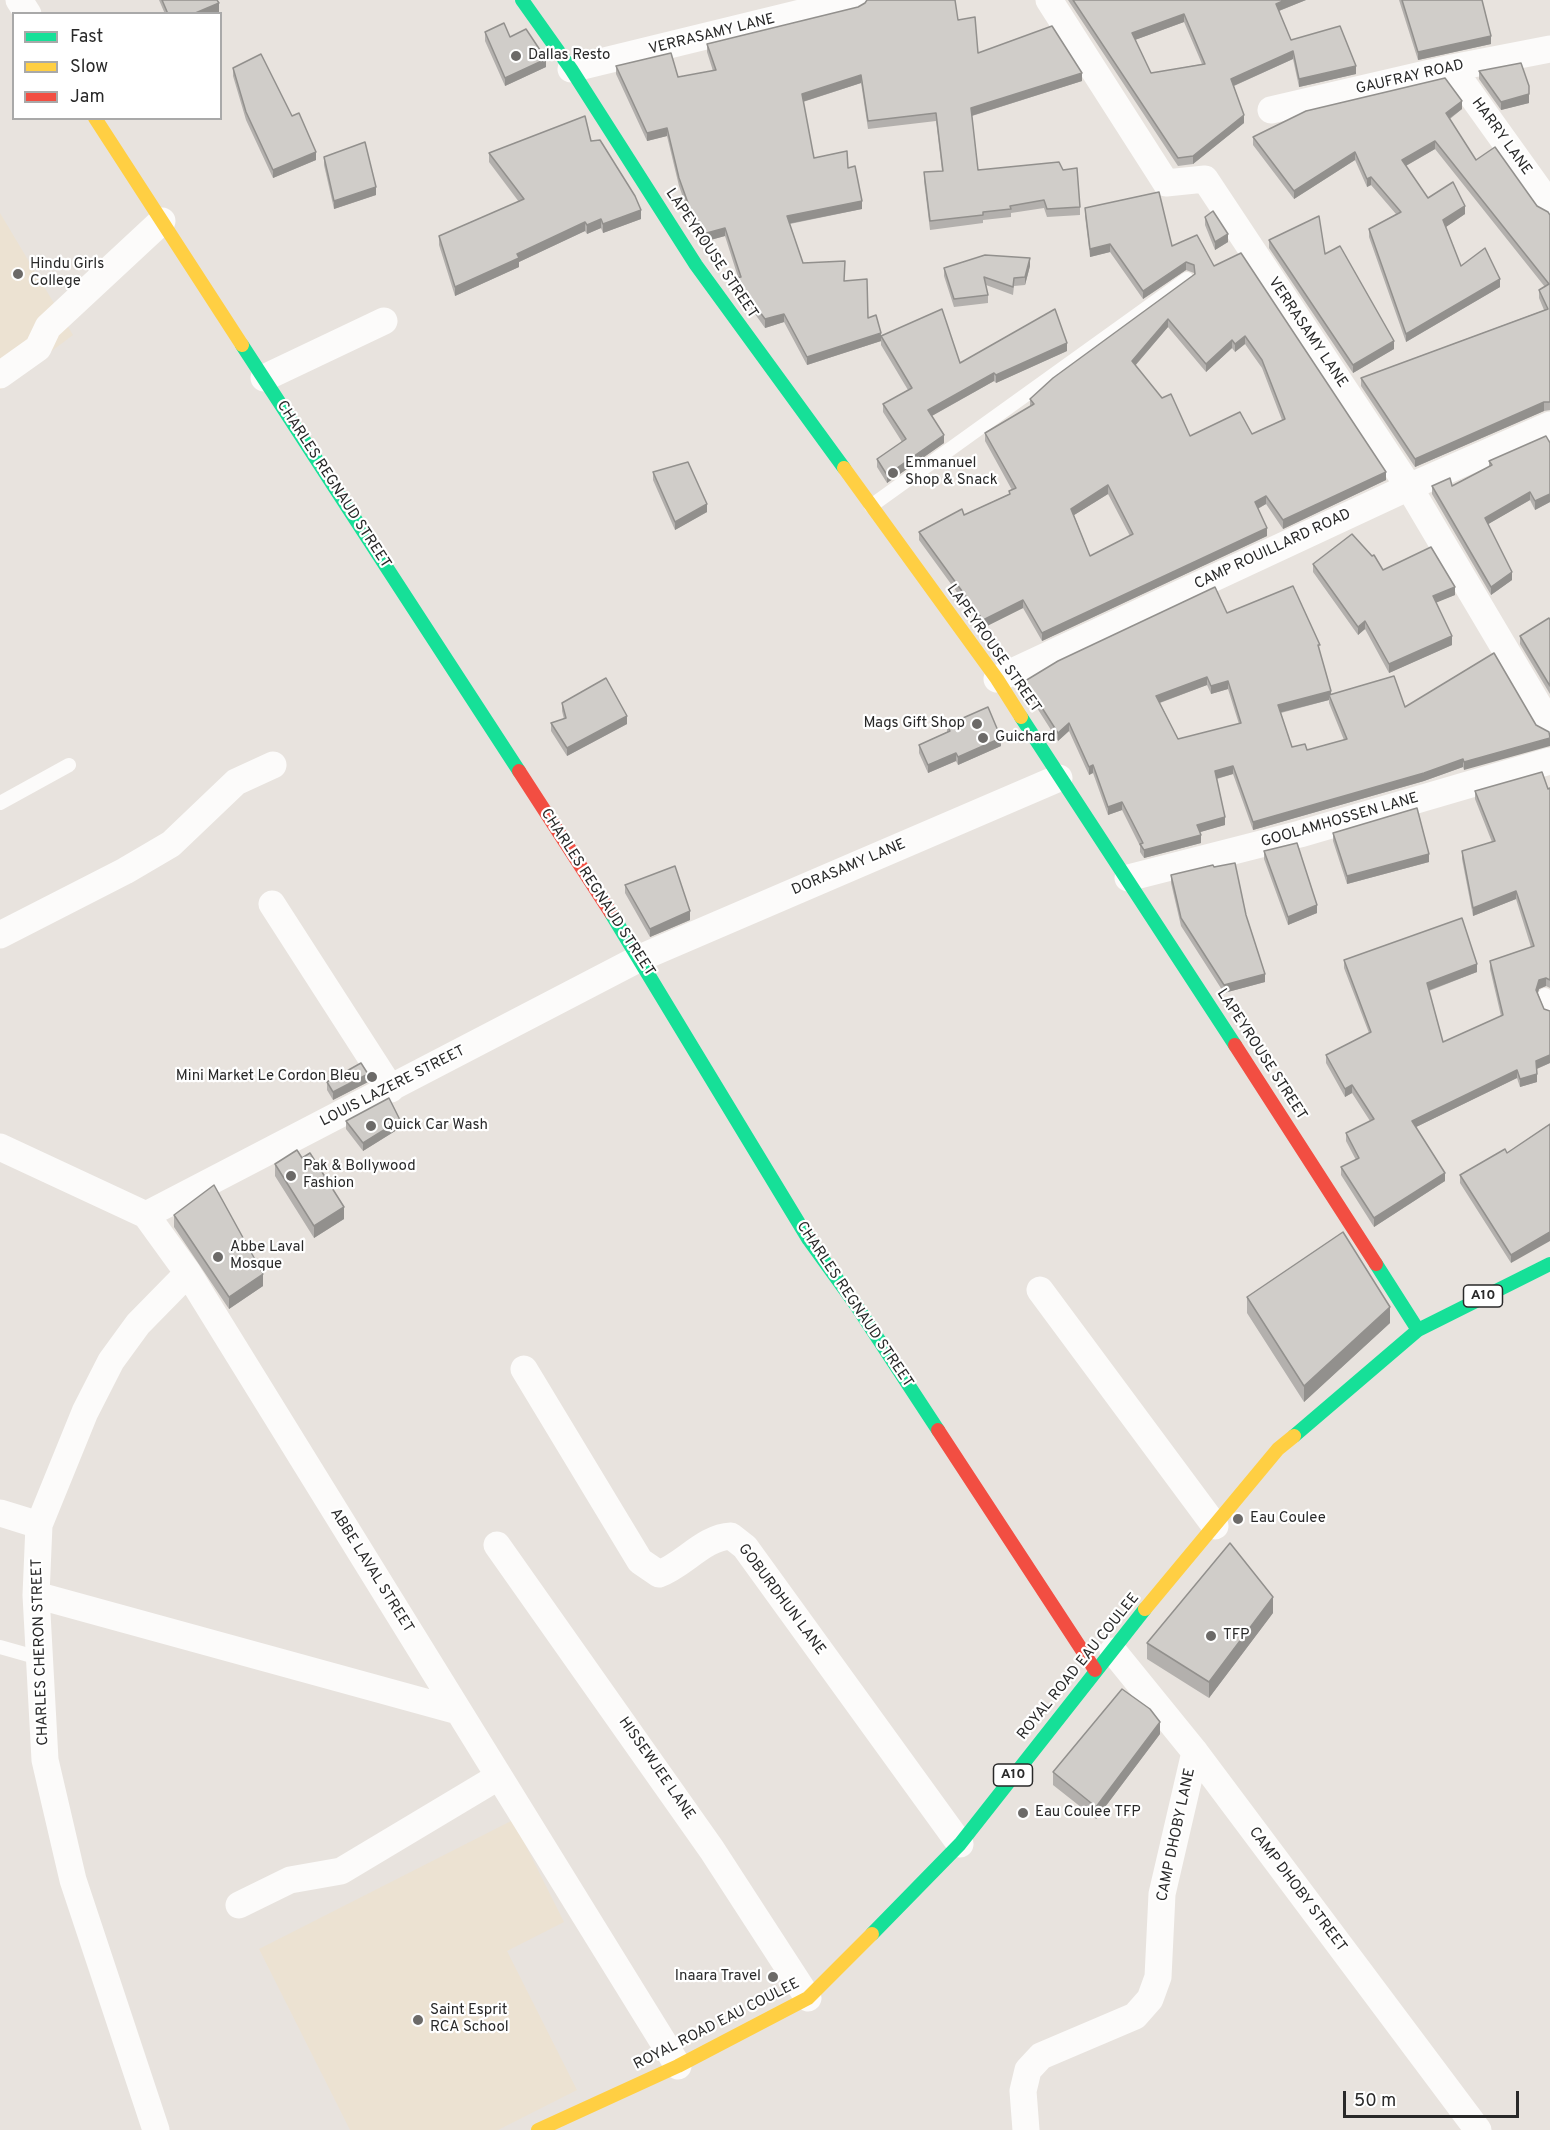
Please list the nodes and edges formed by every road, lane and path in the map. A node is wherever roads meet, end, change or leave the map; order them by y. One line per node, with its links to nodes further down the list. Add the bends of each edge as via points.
1 (522, 0): 6 (street, LAPEYROUSE STREET)
2 (854, 0): 6 (street, VERRASAMY LANE)
3 (1049, 0): 16 (street, VERRASAMY LANE, via 1166,183 1205,179)
4 (1550, 50): 5 (street, GAUFRAY ROAD)
5 (1452, 68): 7 (street, GAUFRAY ROAD); 9 (street, HARRY LANE)
6 (571, 69): 17 (street, LAPEYROUSE STREET, via 696,265)
7 (1271, 110)
8 (97, 120): 10 (street, CHARLES REGNAUD STREET)
9 (1550, 205)
10 (162, 221): 13 (street, via 48,327 38,348); 14 (street, CHARLES REGNAUD STREET)
11 (1187, 279): 17 (lane)
12 (384, 321): 14 (street)
13 (0, 375)
14 (264, 378): 28 (street, CHARLES REGNAUD STREET)
15 (1550, 425): 16 (street, CAMP ROUILLARD ROAD)
16 (1409, 487): 18 (street, CAMP ROUILLARD ROAD); 19 (street, VERRASAMY LANE)
17 (871, 506): 18 (street, LAPEYROUSE STREET)
18 (997, 679): 23 (street, LAPEYROUSE STREET)
19 (1550, 725)
20 (1550, 761): 25 (street, GOOLAMHOSSEN LANE, via 1300,834)
21 (69, 765): 24 (lane)
22 (273, 765): 27 (street, via 236,782 171,844)
23 (1059, 778): 25 (street, LAPEYROUSE STREET); 28 (street, DORASAMY LANE)
24 (0, 803)
25 (1128, 878): 37 (street, LAPEYROUSE STREET)
26 (272, 904): 31 (street)
27 (0, 935)
28 (639, 958): 31 (street, LOUIS LAZERE STREET); 46 (street, CHARLES REGNAUD STREET, via 809,1240)
29 (1545, 996): 30 (lane)
30 (1550, 1011)
31 (391, 1089): 33 (street, LOUIS LAZERE STREET)
32 (0, 1147): 33 (street, ABBE LAVAL STREET)
33 (146, 1215): 35 (street, ABBE LAVAL STREET)
34 (1550, 1264): 37 (street, A10)
35 (188, 1273): 40 (street, CHARLES CHERON STREET, via 138,1324 111,1361); 47 (street, ABBE LAVAL STREET)
36 (1040, 1290): 41 (street)
37 (1418, 1330): 41 (street, ROYAL ROAD EAU COULEE / A10, via 1278,1449)
38 (524, 1369): 50 (street, GOBURDHUN LANE, via 640,1561 659,1574 675,1568 718,1537 731,1536 745,1547)
39 (0, 1513): 40 (street)
40 (39, 1525): 43 (street, CHARLES CHERON STREET)
41 (1215, 1526): 46 (street, ROYAL ROAD EAU COULEE / A10)
42 (497, 1545): 52 (street, HISSEWJEE LANE, via 679,1802)
43 (36, 1595): 45 (street, CHARLES CHERON STREET); 47 (street)
44 (0, 1647): 45 (lane)
45 (39, 1658): 54 (street, CHARLES CHERON STREET, via 45,1760 72,1880)
46 (1104, 1661): 48 (street, CAMP DHOBY STREET); 50 (street, ROYAL ROAD EAU COULEE / A10)
47 (458, 1711): 49 (street, ABBE LAVAL STREET)
48 (1195, 1752): 56 (street, CAMP DHOBY LANE, via 1162,1894 1158,1977 1150,2000 1135,2016 1041,2056 1028,2070 1023,2091); 57 (street, CAMP DHOBY STREET)
49 (498, 1777): 51 (street, via 341,1871 290,1880); 53 (street, ABBE LAVAL STREET)
50 (960, 1844): 52 (street, ROYAL ROAD EAU COULEE / A10)
51 (239, 1905)
52 (808, 1998): 53 (street, ROYAL ROAD EAU COULEE / A10)
53 (678, 2066): 55 (street, ROYAL ROAD EAU COULEE / A10)
54 (156, 2130)
55 (538, 2130)
56 (1026, 2130)
57 (1478, 2130)

